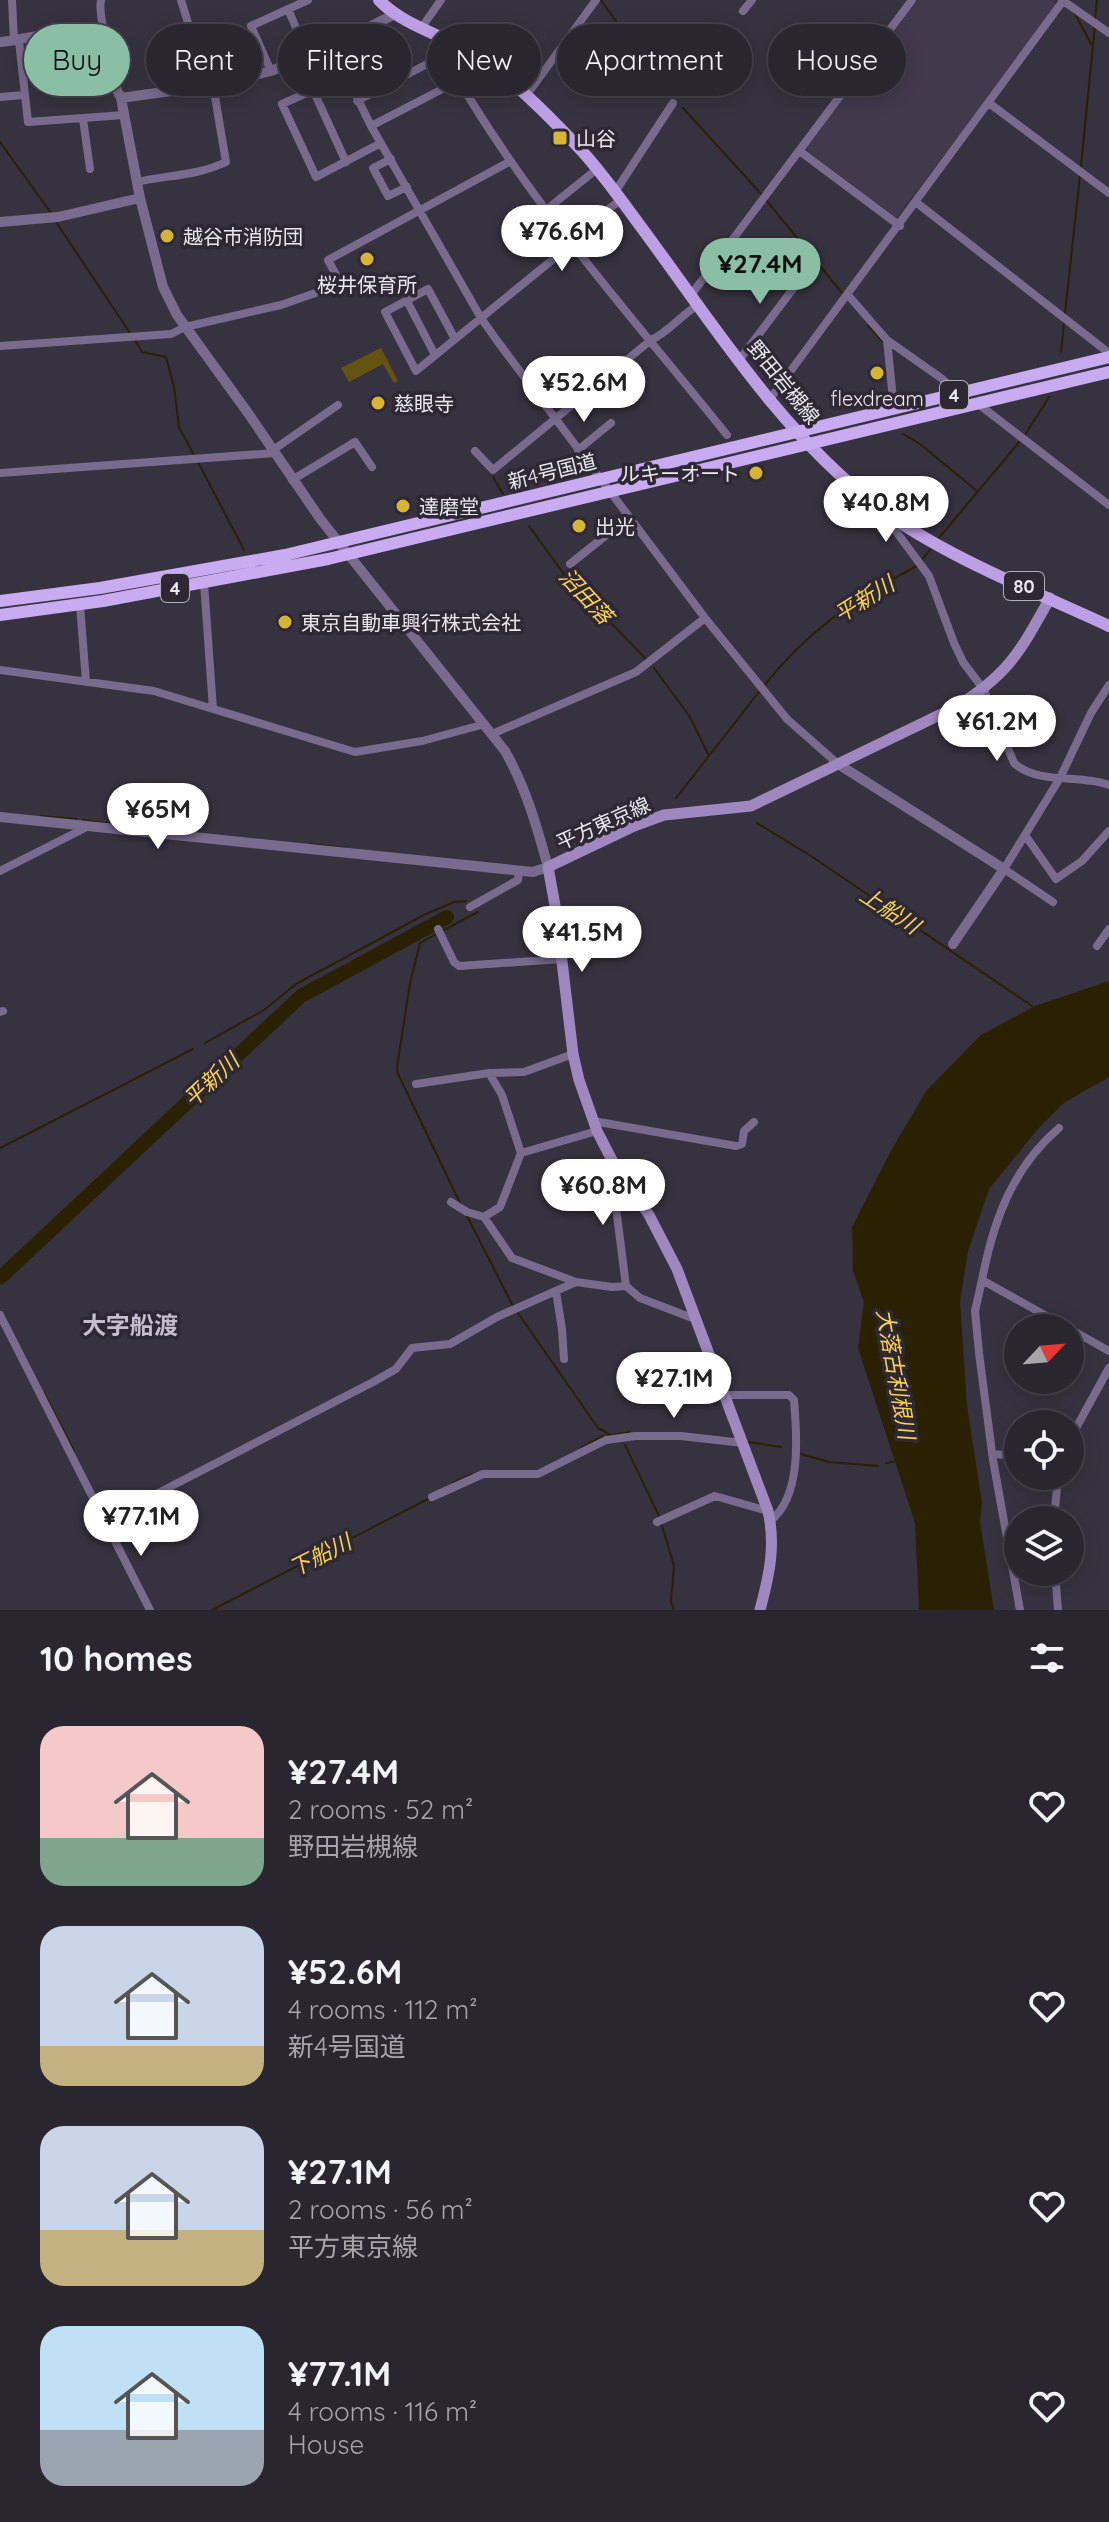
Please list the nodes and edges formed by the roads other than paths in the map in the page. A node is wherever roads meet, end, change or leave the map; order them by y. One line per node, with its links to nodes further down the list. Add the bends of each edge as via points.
1 (12, 0): 22 (street)
2 (101, 0): 14 (street)
3 (181, 0): 15 (street)
4 (308, 0): 11 (street)
5 (379, 0): 13 (main road, 野田岩槻線 / 80)
6 (441, 0): 18 (street)
7 (596, 0): 38 (street)
8 (752, 0): 12 (street)
9 (912, 0): 47 (street)
10 (1063, 1): 20 (street); 42 (street)
11 (288, 9): 16 (street); 26 (street, via 251,26)
12 (743, 11)
13 (395, 14): 17 (street); 18 (main road, 野田岩槻線 / 80)
14 (104, 24)
15 (188, 24)
16 (294, 24)
17 (375, 24)
18 (422, 27): 19 (main road, 野田岩槻線 / 80)
19 (427, 30)
20 (1109, 33)
21 (24, 40): 22 (street)
22 (16, 41): 23 (street); 28 (street)
23 (0, 42)
24 (427, 64): 40 (street)
25 (278, 68): 26 (street)
26 (271, 71): 27 (street)
27 (262, 73)
28 (24, 95): 37 (street)
29 (146, 95): 39 (street)
30 (24, 96): 44 (street, via 28,122)
31 (210, 96): 53 (street, via 226,162 187,176)
32 (300, 96): 49 (street, via 282,104 316,177)
33 (316, 96): 49 (street)
34 (355, 96): 40 (street)
35 (429, 96): 45 (street)
36 (467, 96): 50 (street)
37 (0, 97)
38 (525, 97): 52 (main road, 野田岩槻線 / 80)
39 (121, 98): 43 (street)
40 (357, 101): 45 (street)
41 (673, 103): 56 (street)
42 (989, 103): 55 (street); 58 (street)
43 (124, 115): 44 (street); 53 (street)
44 (83, 119): 51 (street)
45 (371, 126): 46 (street)
46 (381, 143): 48 (street); 49 (street)
47 (801, 152): 62 (street); 66 (street)
48 (391, 159): 54 (street); 54 (street, via 373,168 388,196)
49 (346, 162)
50 (509, 162): 59 (street); 60 (street)
51 (90, 169)
52 (597, 169): 56 (main road, 野田岩槻線 / 80); 60 (street)
53 (137, 182): 57 (street)
54 (407, 187): 59 (street)
55 (1109, 193)
56 (618, 196): 63 (street); 66 (main road, 野田岩槻線 / 80)
57 (140, 198): 61 (street, via 54,218); 69 (street, via 163,287)
58 (917, 203): 62 (street); 75 (street)
59 (420, 210): 68 (street); 69 (street, via 328,260 341,284 281,305)
60 (546, 210): 63 (street)
61 (0, 222)
62 (900, 226): 65 (street)
63 (573, 243): 68 (street); 71 (street)
64 (805, 273): 76 (street)
65 (848, 295): 72 (street); 79 (street)
66 (694, 300): 71 (street); 76 (main road, 野田岩槻線 / 80)
67 (407, 301): 70 (street, via 428,289); 74 (street); 74 (street, via 385,312 416,371)
68 (481, 318): 70 (street); 83 (street)
69 (185, 327): 73 (street, via 171,334); 90 (street)
70 (455, 339): 74 (street)
71 (651, 340): 83 (street); 86 (street)
72 (887, 343): 78 (street); 82 (street)
73 (0, 346)
74 (435, 355)
75 (1109, 355): 78 (highway, 新4号国道 / 4)
76 (740, 359): 79 (main road, 野田岩槻線 / 80)
77 (1109, 372): 80 (highway, 新4号国道 / 4)
78 (958, 394): 82 (highway, 新4号国道 / 4)
79 (770, 399): 85 (main road, 野田岩槻線 / 80)
80 (977, 403): 87 (highway, 新4号国道 / 4); 96 (street)
81 (338, 405): 90 (street)
82 (894, 409): 85 (highway, 新4号国道 / 4)
83 (555, 419): 88 (street); 89 (street, via 493,470)
84 (611, 423): 88 (street)
85 (798, 433): 87 (main road, 野田岩槻線 / 80); 94 (highway, 新4号国道 / 4)
86 (727, 435)
87 (808, 444): 95 (highway, 新4号国道 / 4); 98 (main road, 野田岩槻線 / 80)
88 (578, 450): 94 (street)
89 (475, 451)
90 (274, 452): 92 (street); 93 (street)
91 (372, 467): 93 (street, via 355,442)
92 (0, 473)
93 (292, 480): 99 (street)
94 (601, 480): 95 (street); 99 (highway, 新4号国道 / 4)
95 (610, 491): 97 (street); 100 (highway, 新4号国道 / 4)
96 (1109, 505)
97 (629, 517): 101 (street); 107 (street)
98 (895, 519): 103 (main road, 野田岩槻線 / 80); 112 (street, via 895,530 929,576 963,662)
99 (339, 543): 100 (street); 104 (highway, 新4号国道 / 4, via 100,588)
100 (348, 554): 102 (highway, 新4号国道 / 4); 114 (street)
101 (570, 564)
102 (204, 583): 105 (highway, 新4号国道 / 4); 113 (street)
103 (1050, 598): 108 (main road, 野田岩槻線 / 80); 112 (main road, 平方東京線, via 1007,668)
104 (0, 601)
105 (80, 605): 106 (highway, 新4号国道 / 4); 110 (street)
106 (0, 615)
107 (705, 618): 115 (street, via 636,672); 116 (street, via 787,719)
108 (1109, 626)
109 (0, 670): 110 (street)
110 (86, 682): 113 (street, via 154,691)
111 (1109, 685): 117 (street)
112 (984, 690): 116 (main road, 平方東京線); 117 (street, via 1014,763 1021,770)
113 (213, 709): 114 (street, via 355,752)
114 (485, 724): 115 (street)
115 (492, 734): 123 (street, via 518,773)
116 (838, 764): 123 (main road, 平方東京線, via 746,808 664,815); 124 (street)
117 (1060, 778): 118 (street); 122 (street)
118 (1109, 785)
119 (0, 817): 120 (street)
120 (89, 826): 125 (street); 126 (street)
121 (1109, 831): 122 (street, via 1082,861 1056,879)
122 (1025, 835): 124 (street)
123 (548, 867): 125 (street); 133 (main road, 平方東京線)
124 (1004, 869): 127 (street); 131 (street)
125 (519, 870): 128 (street, via 518,880)
126 (0, 871)
127 (1053, 902)
128 (470, 907)
129 (438, 929): 133 (street, via 459,966)
130 (1109, 929): 132 (street)
131 (953, 944)
132 (1097, 946)
133 (562, 959): 134 (main road, 平方東京線)
134 (573, 1054): 135 (street, via 524,1072); 138 (main road, 平方東京線)
135 (489, 1073): 136 (street); 140 (street)
136 (416, 1084)
137 (754, 1122): 138 (street, via 736,1146)
138 (595, 1126): 140 (street); 141 (main road, 平方東京線)
139 (1059, 1128): 144 (street, via 1009,1191 990,1237)
140 (521, 1153): 143 (street, via 500,1207)
141 (614, 1164): 146 (street); 150 (main road, 平方東京線, via 665,1244)
142 (451, 1202): 143 (street)
143 (484, 1217): 145 (street, via 512,1258)
144 (982, 1280): 148 (street); 158 (street, via 975,1311)
145 (576, 1282): 146 (street); 147 (street)
146 (626, 1286): 150 (street, via 640,1298)
147 (556, 1292): 153 (street); 162 (street, via 450,1344 412,1348 396,1369 373,1382)
148 (1042, 1314)
149 (0, 1315): 162 (street)
150 (695, 1319): 155 (main road, 平方東京線)
151 (1084, 1337): 152 (street)
152 (1109, 1351)
153 (564, 1359)
154 (1109, 1368): 156 (street)
155 (724, 1395): 157 (main road, 平方東京線); 161 (street, via 789,1395 794,1400 797,1439 791,1488 779,1514)
156 (1084, 1414)
157 (743, 1443): 160 (street, via 681,1436 606,1440 538,1474 483,1474); 161 (main road, 平方東京線)
158 (992, 1454): 159 (street); 167 (street)
159 (1004, 1455)
160 (432, 1497)
161 (769, 1516): 163 (street, via 715,1496); 166 (main road, 平方東京線, via 773,1547)
162 (104, 1521): 165 (street)
163 (657, 1522)
164 (1056, 1586): 168 (street)
165 (150, 1610)
166 (760, 1610)
167 (1020, 1610)
168 (1058, 1610)

